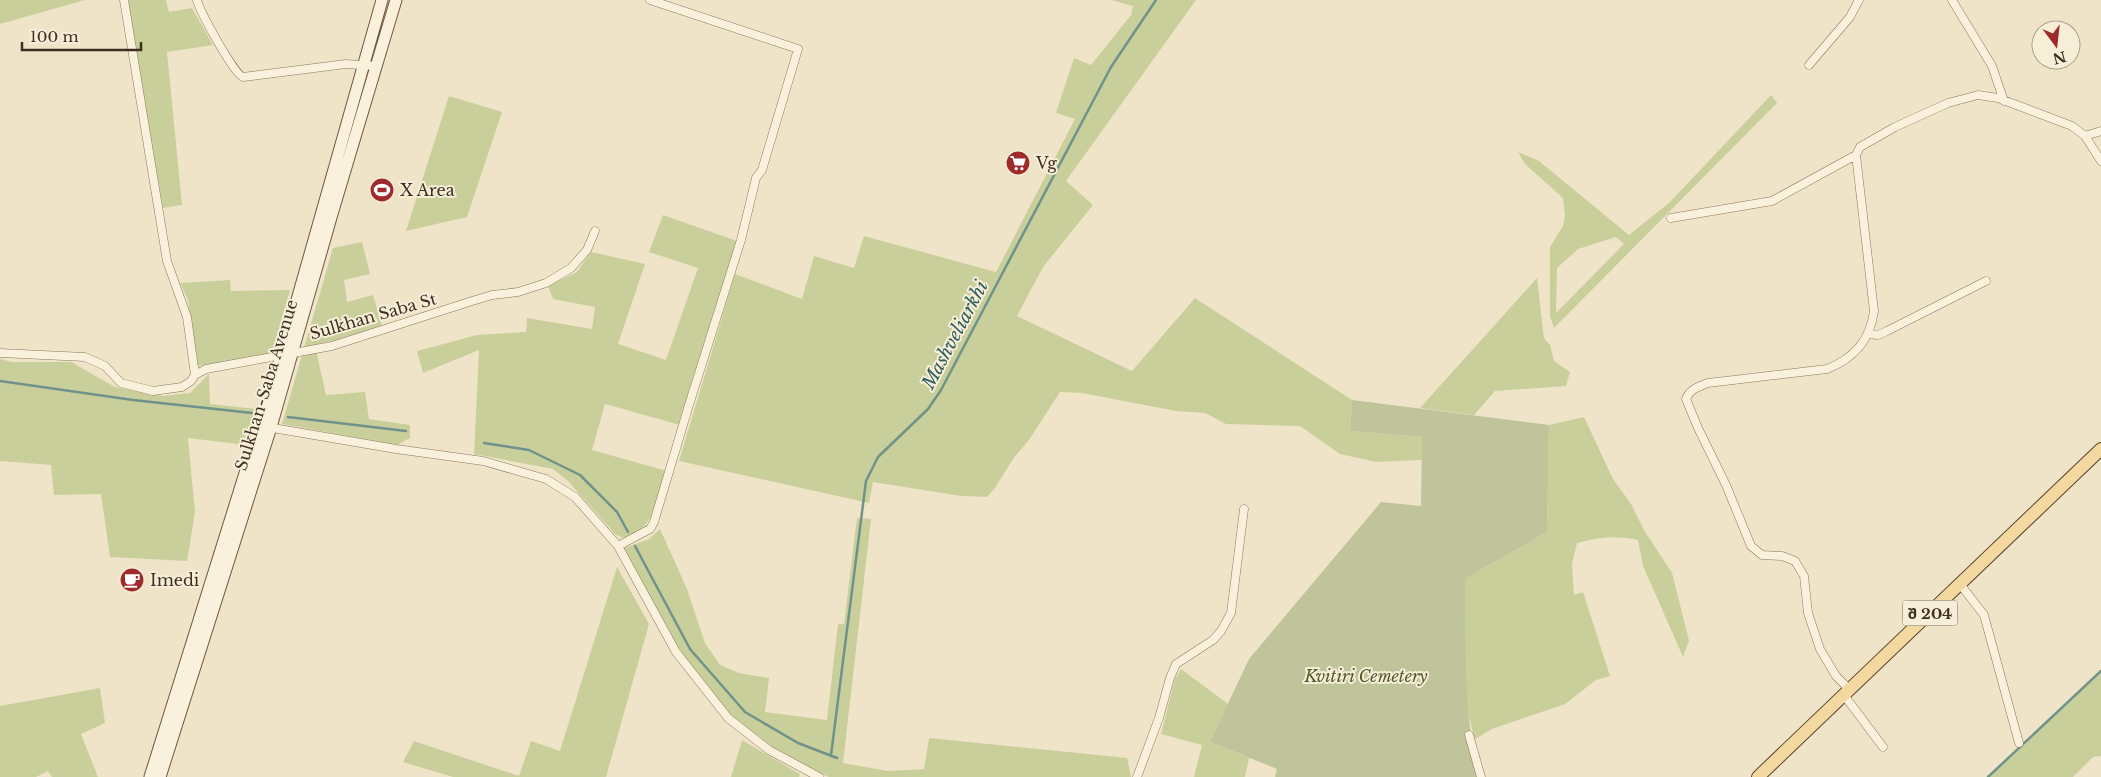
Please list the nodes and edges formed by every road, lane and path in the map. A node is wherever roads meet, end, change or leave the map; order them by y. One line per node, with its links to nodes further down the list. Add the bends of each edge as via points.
1 (124, 0): 23 (street, via 168,261 187,317)
2 (197, 0): 8 (street, via 231,65 243,77)
3 (382, 0): 8 (main road, Sulkhan-Saba Avenue)
4 (396, 0): 10 (main road, Sulkhan-Saba Avenue)
5 (650, 0): 28 (street, via 798,49 762,170 756,178 741,240 654,522 650,529)
6 (1859, 0): 9 (street, via 1850,17)
7 (1952, 0): 11 (street, via 1992,66)
8 (365, 64): 10 (street); 22 (main road, Sulkhan-Saba Avenue)
9 (1809, 65)
10 (377, 66): 20 (main road, Sulkhan-Saba Avenue)
11 (2004, 101): 13 (street, via 2072,126); 14 (street, via 1978,95 1948,103 1876,137 1860,147)
12 (2101, 131): 13 (street)
13 (2085, 136): 15 (street)
14 (1856, 155): 16 (street, via 1772,201); 19 (street, via 1874,311)
15 (2101, 161)
16 (1671, 218)
17 (595, 231): 20 (street, Sulkhan Saba St, via 588,250 571,268 546,283 518,292 492,295 332,346)
18 (1986, 281): 19 (street, via 1887,332)
19 (1868, 334): 30 (street, via 1843,363 1827,370 1708,383 1696,387 1686,399 1751,546 1762,555 1782,556 1795,561 1804,576 1808,613 1820,649)
20 (293, 352): 22 (street, Sulkhan Saba St); 24 (main road, Sulkhan-Saba Avenue)
21 (0, 353): 23 (street, Sulkhan Saba St, via 86,357 104,366 121,383 154,391 182,387)
22 (281, 356): 23 (street, Sulkhan Saba St, via 206,370); 24 (main road, Sulkhan-Saba Avenue)
23 (195, 375)
24 (273, 404): 25 (main road, Sulkhan-Saba Avenue)
25 (266, 426): 28 (street, via 483,461 546,479 575,497); 34 (main road, Sulkhan-Saba Avenue); 35 (main road, Sulkhan-Saba Avenue)
26 (2101, 449): 29 (main road, შ 204)
27 (1244, 509): 37 (street, via 1231,613 1213,640 1176,664)
28 (618, 546): 36 (street, via 676,652 728,718 769,750)
29 (1960, 584): 30 (main road, შ 204); 32 (street, via 1984,615)
30 (1847, 692): 33 (street); 39 (main road, შ 204)
31 (1469, 735): 38 (street)
32 (2019, 743)
33 (1883, 748)
34 (150, 777)
35 (160, 777)
36 (819, 777)
37 (1137, 777)
38 (1481, 777)
39 (1758, 777)

